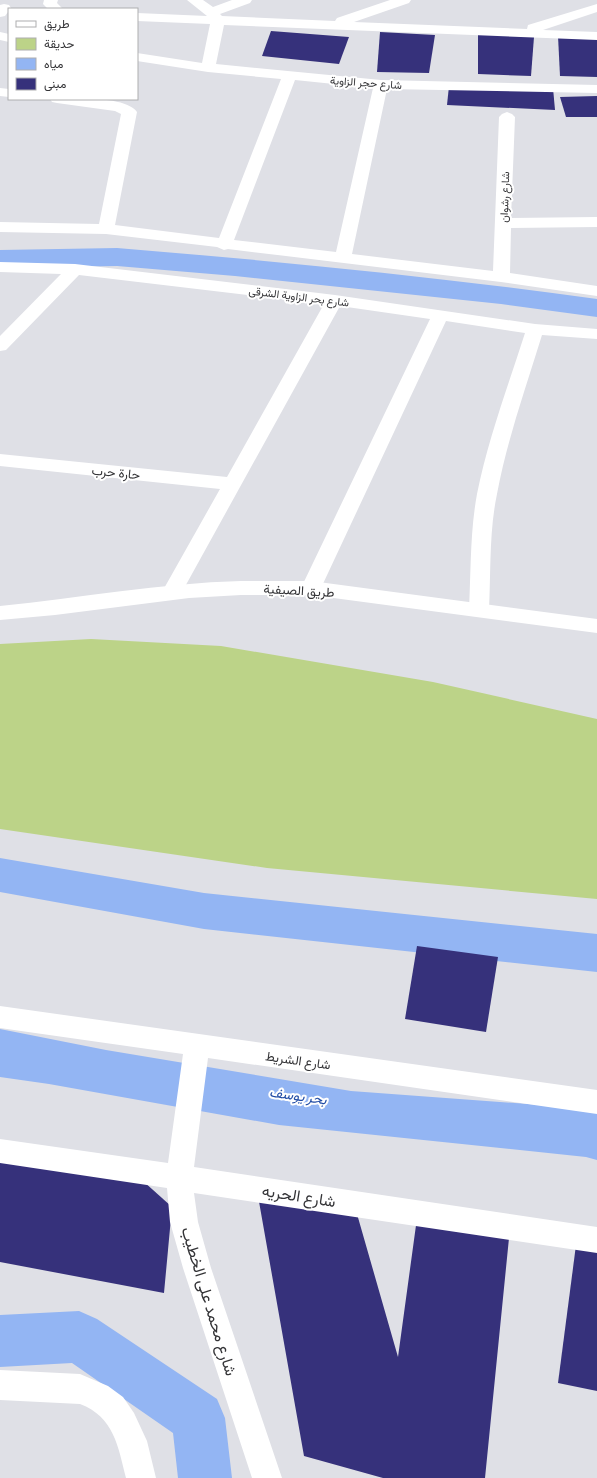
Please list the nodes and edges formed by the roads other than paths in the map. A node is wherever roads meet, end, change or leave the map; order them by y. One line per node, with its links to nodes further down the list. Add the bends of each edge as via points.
1 (51, 0): 5 (street, via 50,4)
2 (194, 0): 8 (street)
3 (245, 0): 8 (street)
4 (404, 0): 9 (street)
5 (55, 8)
6 (597, 8): 10 (street)
7 (138, 17): 8 (street)
8 (215, 17): 9 (street); 13 (street)
9 (329, 25): 10 (street)
10 (519, 32): 11 (street)
11 (597, 36)
12 (138, 57): 13 (street, شارع حجر الزاوية)
13 (208, 68): 14 (street, شارع حجر الزاوية)
14 (289, 77): 15 (street, شارع حجر الزاوية); 23 (street)
15 (381, 84): 16 (street, شارع حجر الزاوية); 24 (street)
16 (597, 89)
17 (65, 100): 22 (street, via 119,107 129,112)
18 (507, 117): 20 (street, شارع رشوان)
19 (597, 222): 20 (street)
20 (503, 223): 27 (street, شارع رشوان)
21 (0, 227): 22 (street)
22 (106, 229): 23 (street)
23 (224, 245): 24 (street)
24 (343, 259): 27 (street)
25 (0, 267): 26 (street, شارع بحر الزاوية الشرقى)
26 (76, 269): 29 (street, شارع بحر الزاوية الشرقى); 33 (street)
27 (501, 277): 28 (street)
28 (597, 291)
29 (335, 300): 30 (street, شارع بحر الزاوية الشرقى); 35 (street)
30 (440, 316): 31 (street, شارع بحر الزاوية الشرقى); 36 (street)
31 (535, 329): 32 (street, شارع بحر الزاوية الشرقى); 38 (street, via 487,495)
32 (597, 334)
33 (0, 346)
34 (0, 460): 35 (street, حارة حرب)
35 (232, 484): 37 (street)
36 (311, 588): 37 (street, طريق الصيفية, via 218,588); 38 (street, طريق الصيفية)
37 (172, 592): 39 (street, طريق الصيفية)
38 (479, 610): 40 (street, طريق الصيفية)
39 (0, 613)
40 (597, 626)
41 (0, 1017): 42 (street, شارع الشريط)
42 (196, 1053): 43 (street, شارع الشريط); 45 (street, شارع محمد على الخطيب)
43 (597, 1102)
44 (0, 1151): 45 (street, شارع الحريه)
45 (179, 1177): 46 (street, شارع الحريه); 49 (street, شارع محمد على الخطيب, via 184,1222 197,1268)
46 (597, 1240)
47 (0, 1385): 48 (street, via 80,1389 98,1396 113,1408 124,1423 132,1440)
48 (141, 1478)
49 (267, 1478)

